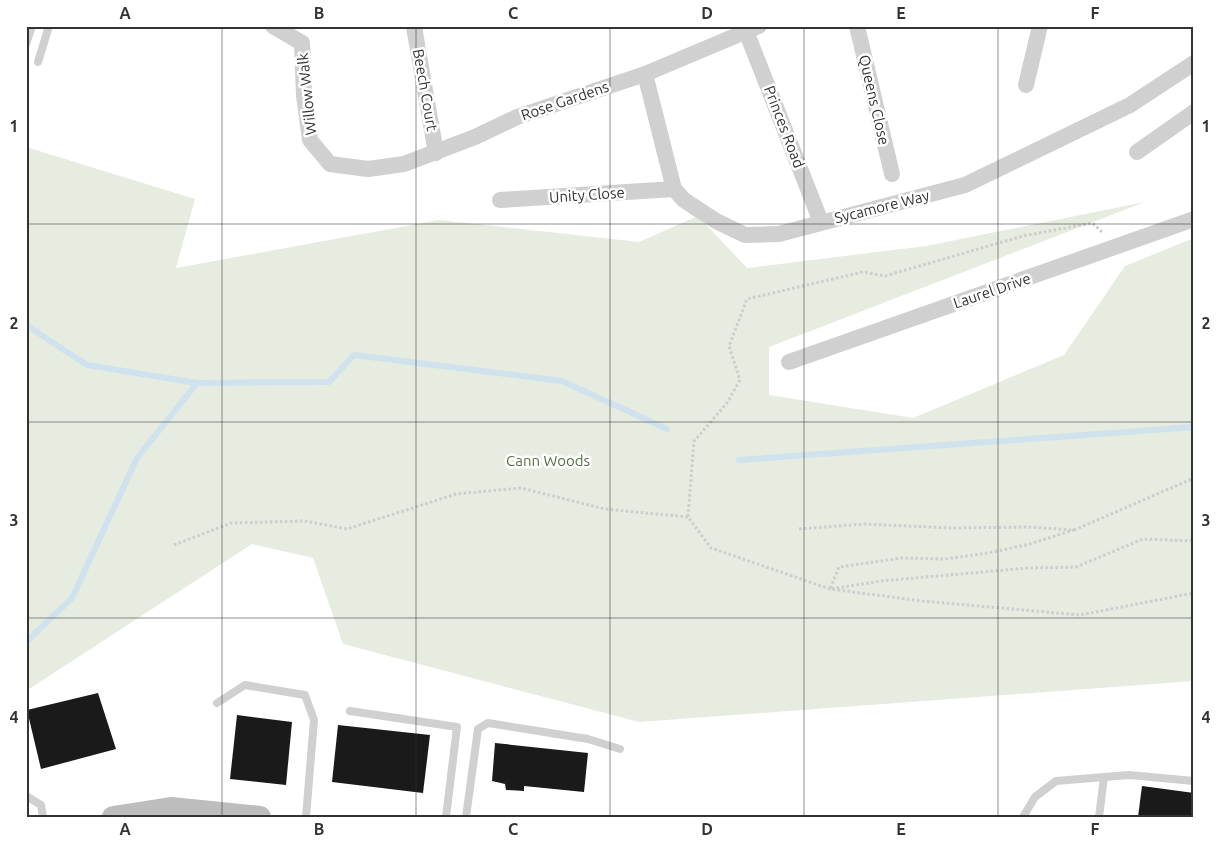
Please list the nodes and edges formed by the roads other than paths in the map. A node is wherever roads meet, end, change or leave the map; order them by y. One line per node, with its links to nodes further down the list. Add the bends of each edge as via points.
1 (32, 26): 8 (lane)
2 (49, 26): 9 (lane)
3 (273, 26): 16 (street, Willow Walk, via 302,43 310,140 330,164)
4 (857, 26): 17 (street, Queens Close)
5 (1040, 26): 12 (street)
6 (414, 27): 15 (street, Beech Court)
7 (750, 28): 11 (street, Rose Gardens); 21 (street, Princes Road)
8 (26, 44)
9 (38, 62)
10 (1194, 63): 21 (street, Sycamore Way, via 1130,105 965,185)
11 (645, 74): 15 (street, Rose Gardens, via 517,118); 18 (street)
12 (1026, 85)
13 (1194, 112): 14 (street)
14 (1137, 152)
15 (436, 153): 16 (street, Rose Gardens, via 404,164)
16 (368, 169)
17 (892, 174)
18 (674, 190): 19 (street, Unity Close); 21 (street, Sycamore Way, via 716,221 745,235 779,234)
19 (500, 200)
20 (1194, 219): 22 (street, Laurel Drive)
21 (821, 222)
22 (789, 362)
23 (217, 703): 32 (lane, via 245,684 305,695 314,720)
24 (350, 711): 33 (lane, via 457,727)
25 (620, 749): 34 (lane, via 588,739 488,724 478,730)
26 (1104, 777): 27 (lane, via 1129,775); 35 (lane, via 1056,781 1035,797); 36 (lane)
27 (1194, 781)
28 (26, 796): 30 (lane, via 41,805)
29 (123, 816): 31 (street, via 170,808)
30 (43, 817)
31 (260, 817)
32 (306, 817)
33 (446, 817)
34 (466, 817)
35 (1023, 817)
36 (1099, 817)

